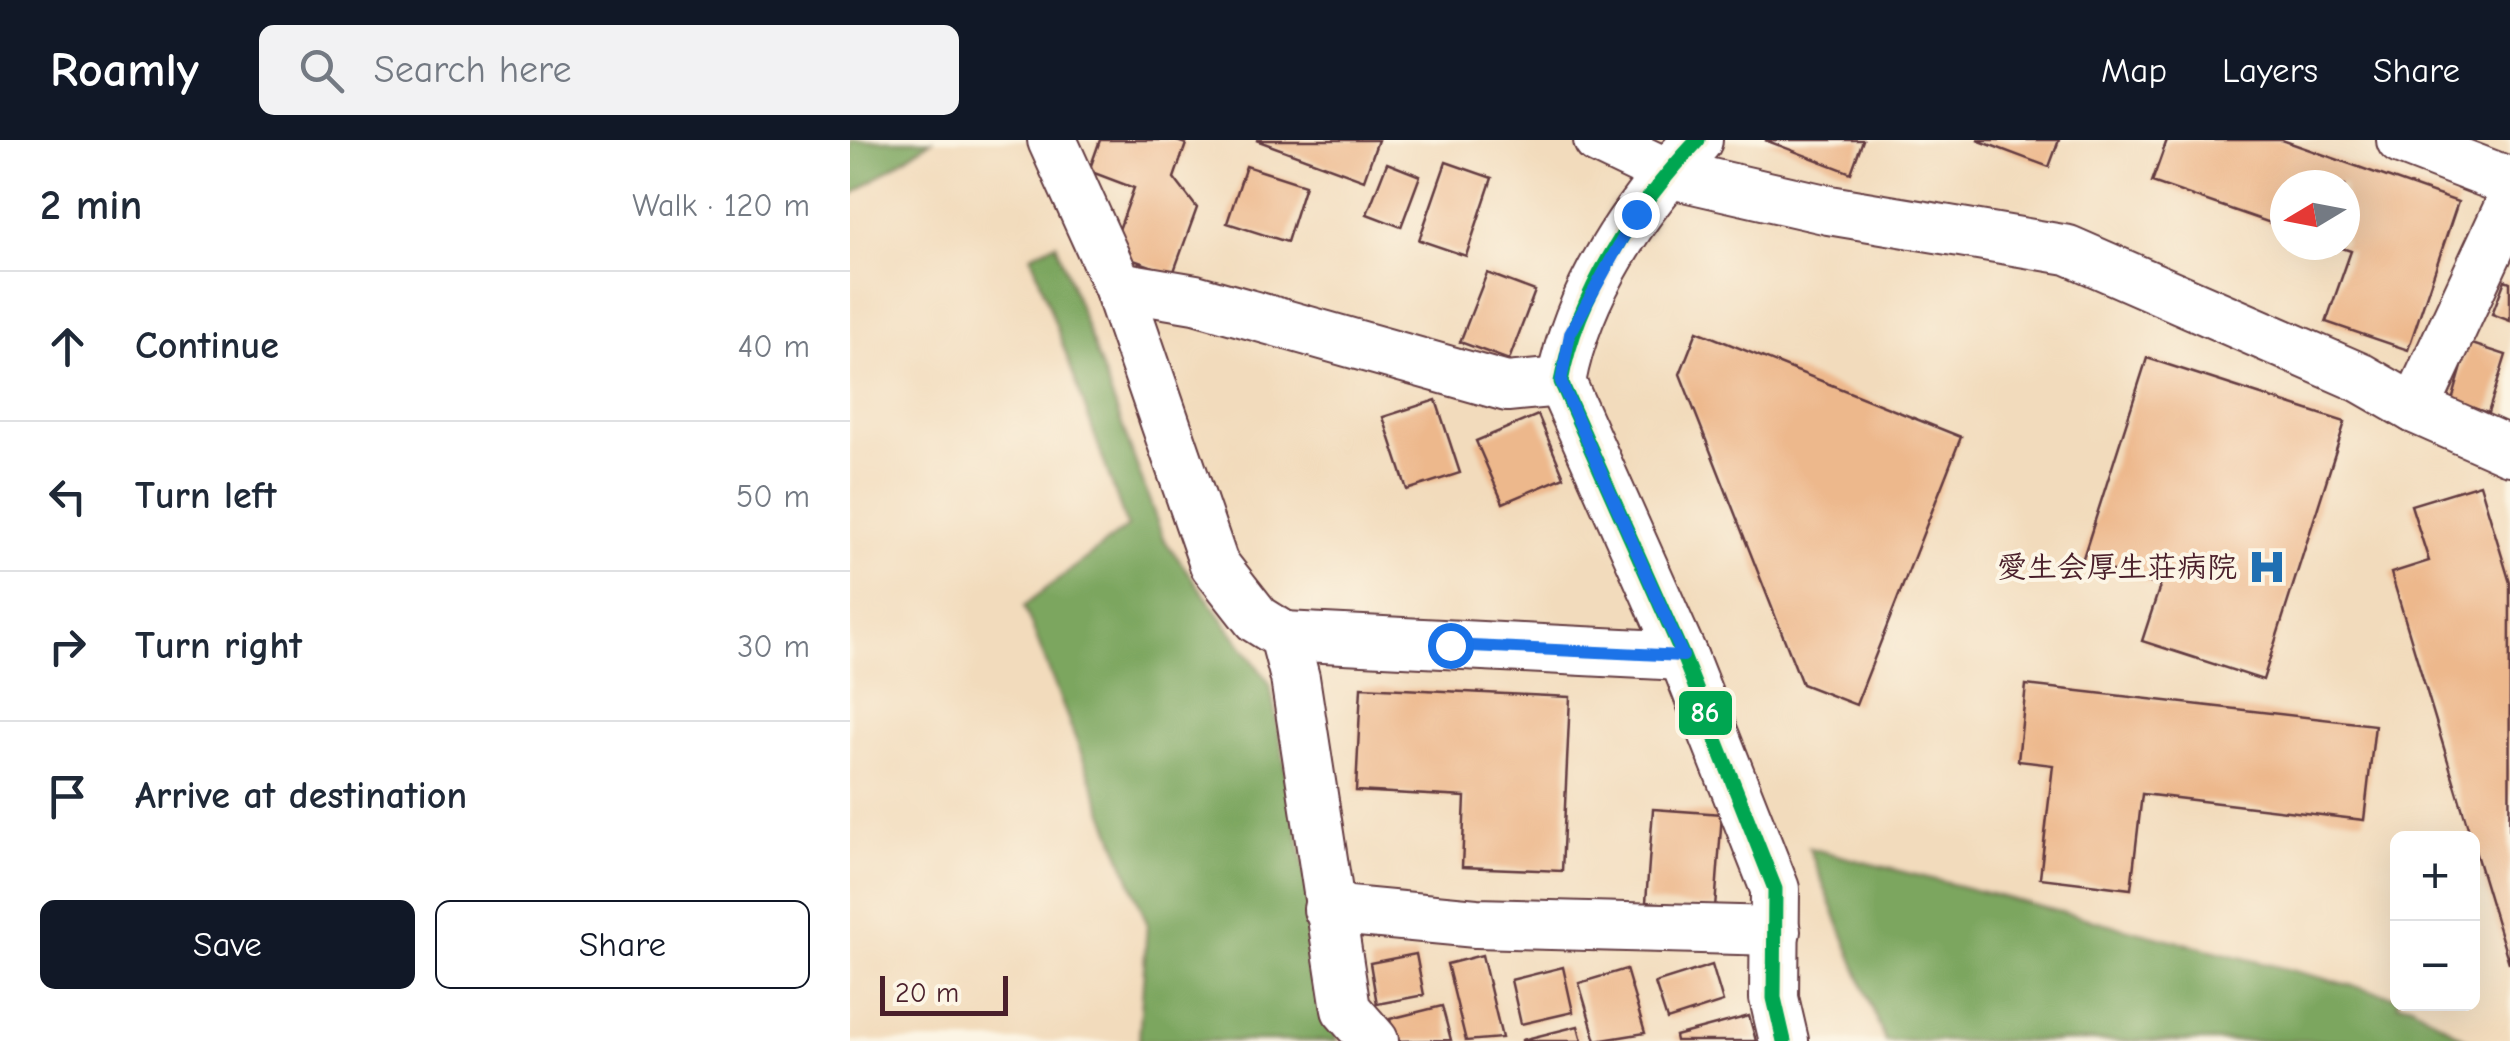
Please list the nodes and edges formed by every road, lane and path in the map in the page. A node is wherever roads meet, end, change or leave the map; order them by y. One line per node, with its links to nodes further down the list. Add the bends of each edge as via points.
1 (1052, 140): 7 (street)
2 (1598, 140): 4 (street)
3 (2401, 140): 5 (street)
4 (1682, 156): 8 (street, via 1636,214 1570,334); 9 (street, via 1829,210 2068,250 2362,378)
5 (2510, 182)
6 (2510, 204): 9 (street)
7 (1118, 286): 8 (street, via 1194,299 1507,387); 11 (street, via 1214,564 1257,618)
8 (1561, 382): 12 (street)
9 (2416, 410): 10 (street)
10 (2510, 452)
11 (1284, 636): 12 (street); 13 (street)
12 (1683, 656): 14 (street, via 1775,889)
13 (1328, 909): 14 (street, via 1476,922); 15 (street, via 1346,1009)
14 (1776, 930): 16 (street, via 1774,998)
15 (1374, 1041)
16 (1784, 1041)

